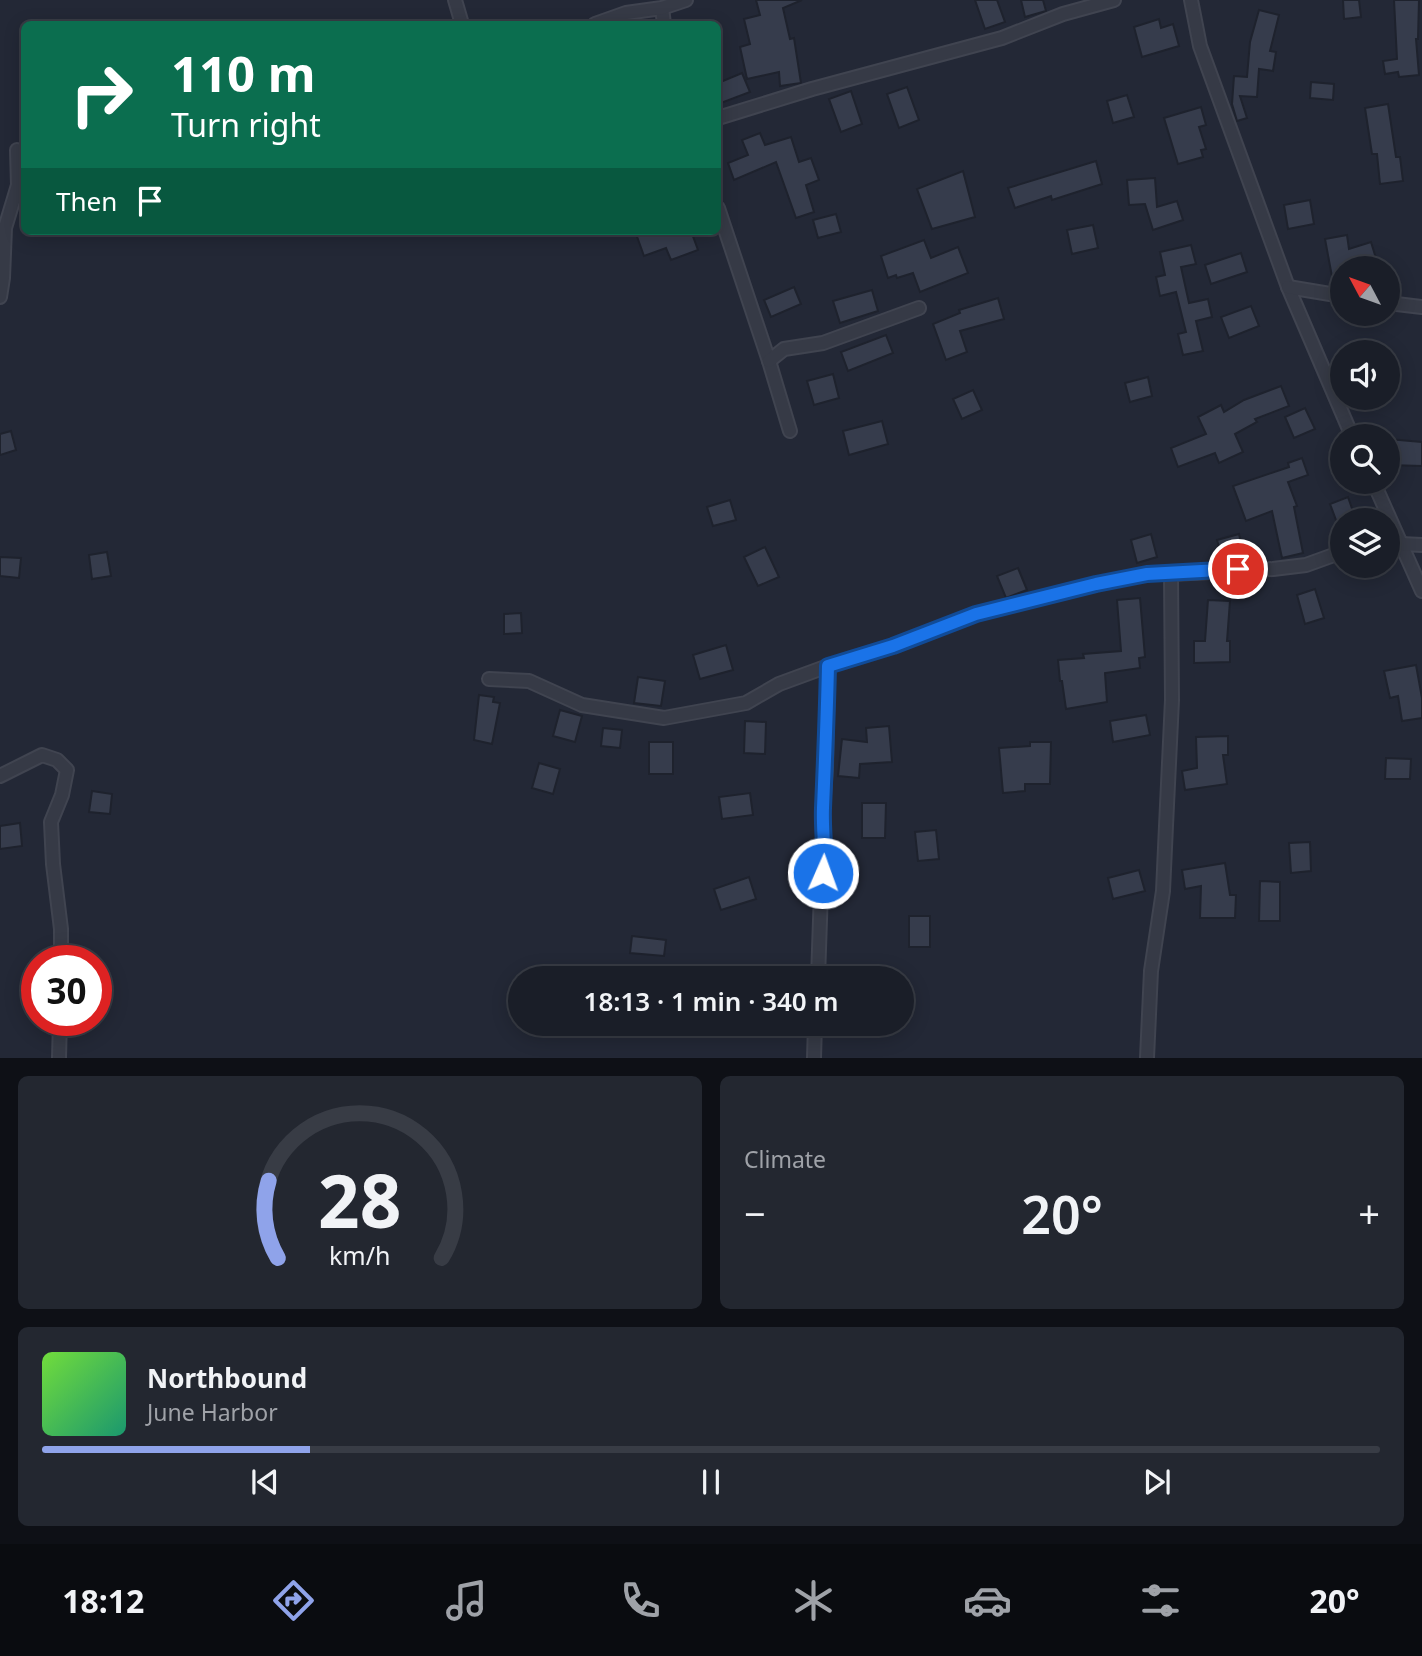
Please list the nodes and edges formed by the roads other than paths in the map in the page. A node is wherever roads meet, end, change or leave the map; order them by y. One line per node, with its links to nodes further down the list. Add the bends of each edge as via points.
1 (455, 0): 6 (street)
2 (686, 0): 5 (street)
3 (1115, 0): 9 (street, via 1002,38)
4 (1191, 0): 12 (street, via 1200,46)
5 (662, 8): 7 (street); 8 (street)
6 (461, 21)
7 (603, 21)
8 (664, 21)
9 (721, 117)
10 (17, 150): 14 (street, via 18,185 5,228)
11 (721, 217): 18 (street)
12 (1288, 287): 13 (street); 19 (street)
13 (1330, 294)
14 (0, 297)
15 (1400, 304): 16 (street)
16 (1422, 307)
17 (919, 308): 18 (street, via 823,343 784,349)
18 (769, 361): 20 (street)
19 (1347, 424)
20 (790, 431)
21 (1401, 544): 22 (street); 25 (street)
22 (1422, 545)
23 (1330, 556): 24 (street, via 1273,569)
24 (1171, 574): 26 (street, via 1096,584 976,614); 35 (street, via 1172,700 1163,891 1151,971)
25 (1422, 591)
26 (828, 666): 27 (street, via 779,684 746,703 664,718 582,705 529,681); 30 (street)
27 (489, 679)
28 (0, 776): 29 (street, via 42,755 67,770 51,822)
29 (61, 945)
30 (818, 966)
31 (60, 1036): 33 (street)
32 (815, 1036): 34 (street)
33 (59, 1058)
34 (814, 1058)
35 (1147, 1058)

